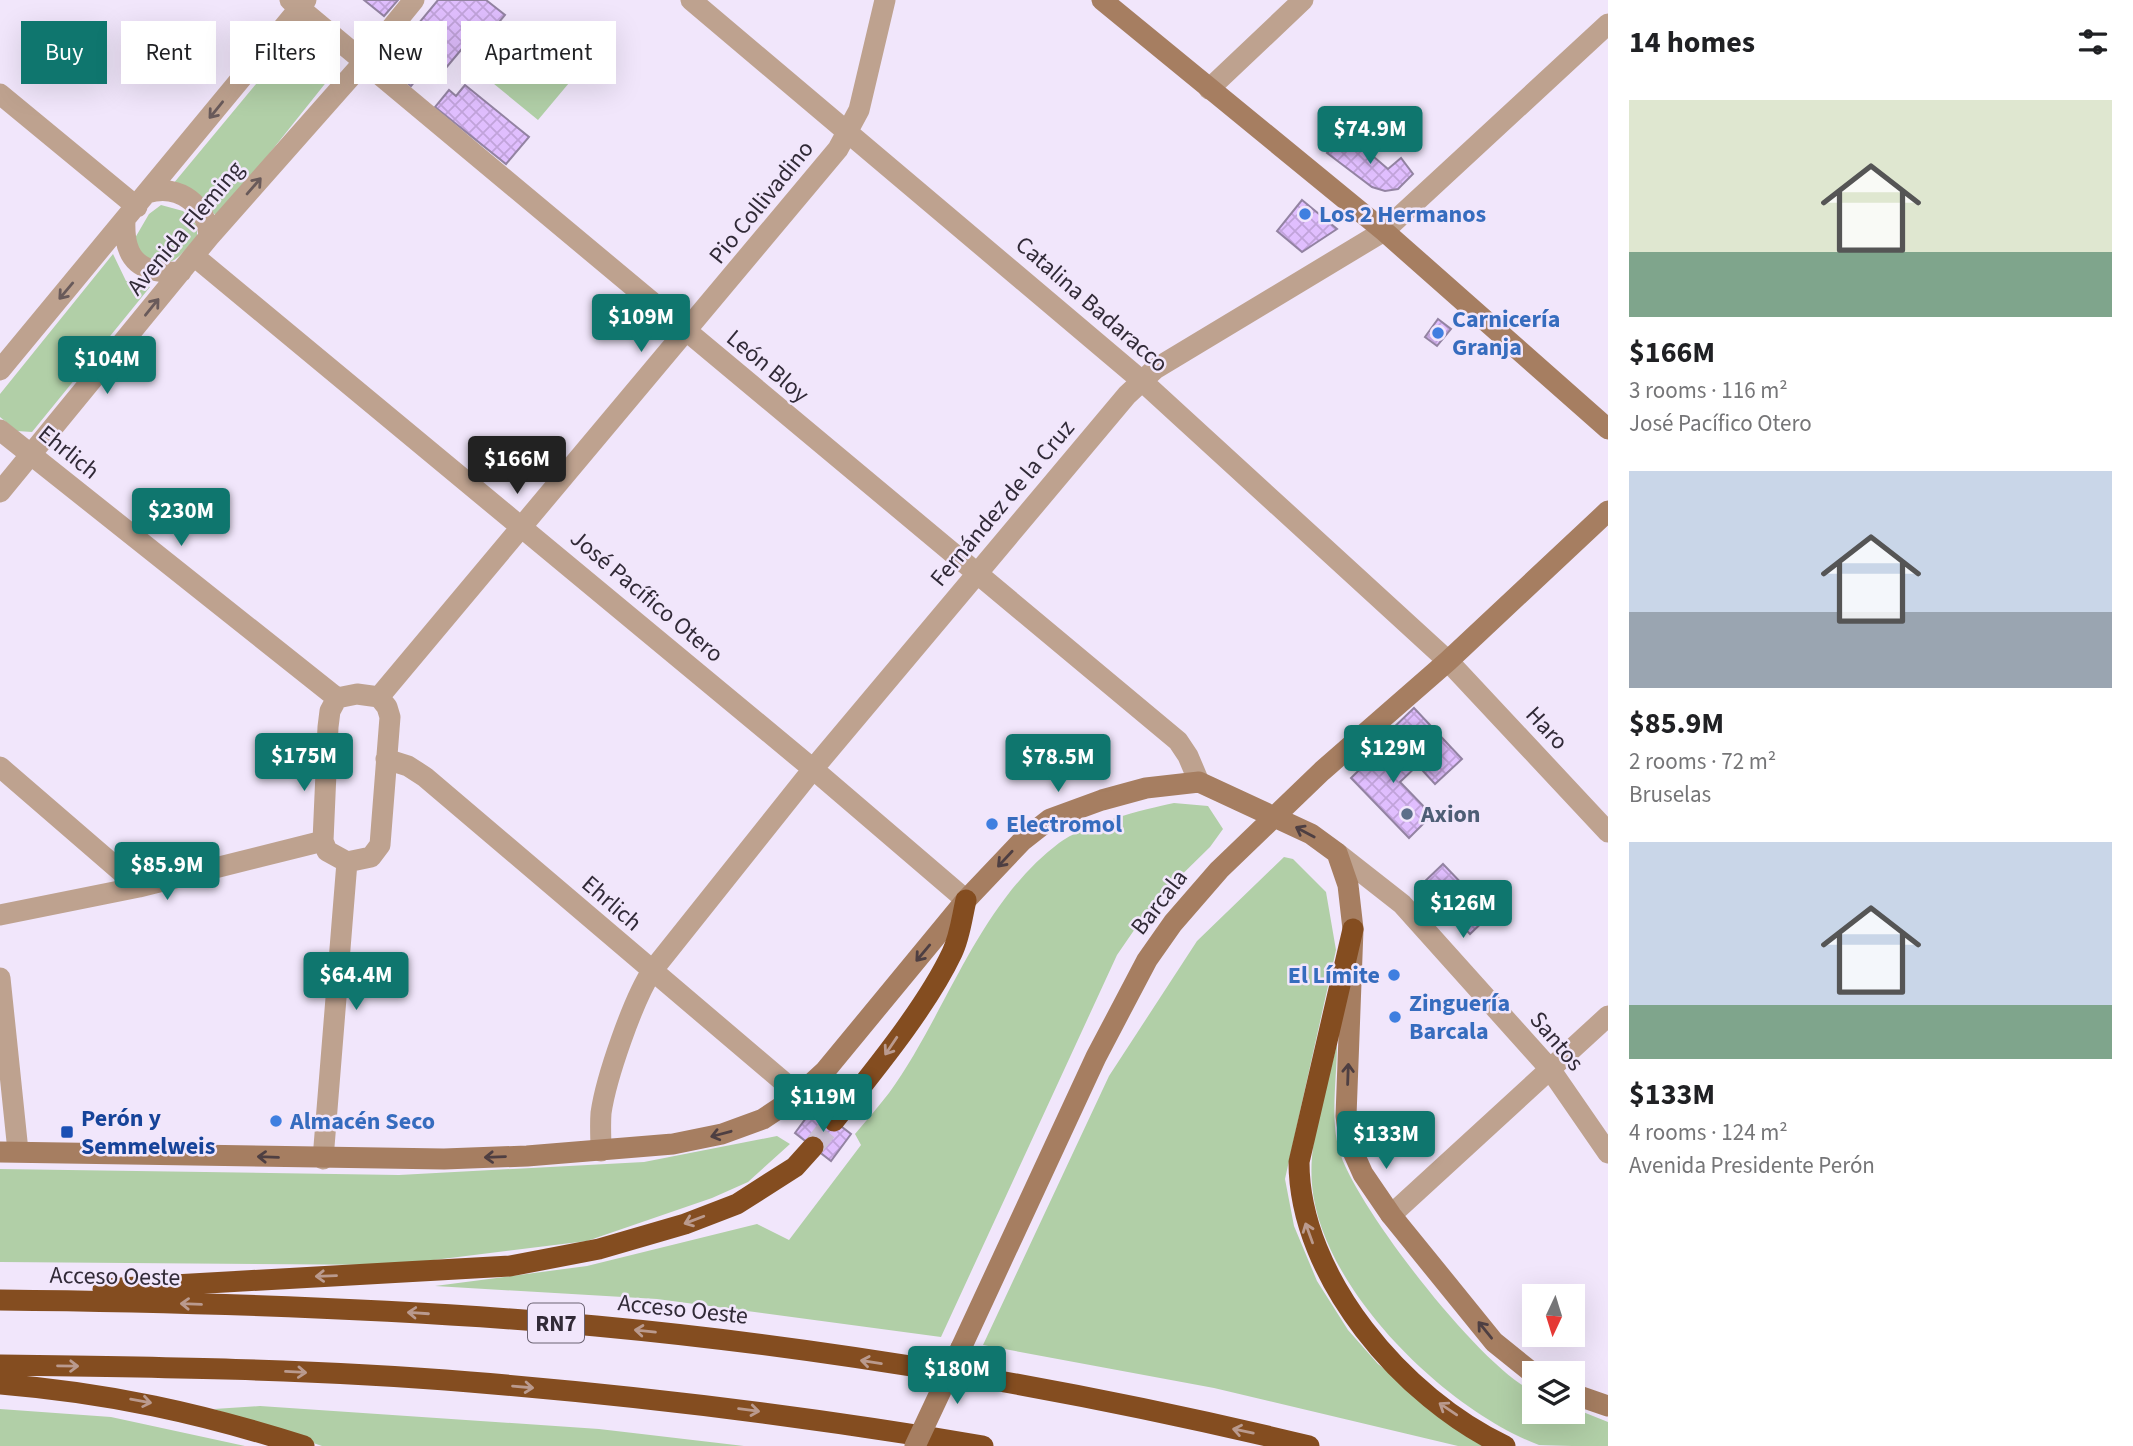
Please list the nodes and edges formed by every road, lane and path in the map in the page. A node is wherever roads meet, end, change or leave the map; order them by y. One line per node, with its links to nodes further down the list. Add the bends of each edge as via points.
1 (414, 0): 7 (street, Avenida Fleming)
2 (691, 0): 14 (street, Catalina Badaracco)
3 (885, 0): 14 (street, Pio Collivadino, via 859,110)
4 (1102, 0): 12 (street)
5 (1303, 0): 12 (street)
6 (298, 3): 9 (street, León Bloy); 15 (street, Avenida Fleming, one-way to 15)
7 (397, 21)
8 (1608, 24): 16 (street, Fernández de la Cruz)
9 (354, 56)
10 (354, 73): 17 (street, Avenida Fleming, one-way to 10)
11 (386, 84): 19 (street, León Bloy)
12 (1209, 89): 16 (street)
13 (0, 94): 15 (street)
14 (849, 132): 19 (street, Pio Collivadino); 21 (street, Catalina Badaracco)
15 (136, 207): 17 (street, via 168,191 197,204 204,213); 18 (street, via 127,247 133,258 152,270); 20 (street, Avenida Fleming, one-way to 20)
16 (1384, 230): 21 (street, Fernández de la Cruz); 22 (street)
17 (209, 237): 18 (street, Avenida Fleming)
18 (188, 264): 24 (street, Avenida Fleming, one-way to 18); 27 (street, José Pacífico Otero)
19 (688, 332): 27 (street, Pio Collivadino); 28 (street, León Bloy)
20 (0, 370)
21 (1142, 381): 28 (street, Fernández de la Cruz); 29 (street, Catalina Badaracco)
22 (1608, 429)
23 (0, 430): 24 (street, Ehrlich)
24 (31, 456): 25 (street, Avenida Fleming); 31 (street, Ehrlich)
25 (0, 492)
26 (1608, 511): 29 (street, Barcala)
27 (522, 527): 30 (street, Pio Collivadino); 34 (street, José Pacífico Otero)
28 (976, 576): 34 (street, Fernández de la Cruz); 35 (street, León Bloy, via 1178,741)
29 (1448, 661): 36 (street, Barcala); 37 (street, Haro)
30 (379, 697): 31 (street, via 357,694); 32 (street, via 390,717)
31 (337, 698): 38 (street, via 330,711)
32 (386, 759): 40 (street, via 380,845 371,857); 45 (street, Ehrlich, via 425,777)
33 (0, 767): 41 (street)
34 (813, 769): 42 (street, José Pacífico Otero); 45 (street, Fernández de la Cruz)
35 (1199, 782): 36 (street); 42 (street, one-way to 42, via 1146,788 1050,820 1022,841)
36 (1275, 817): 39 (street, one-way to 36); 65 (street, Barcala, bridge, via 1219,870 1147,960 1096,1057)
37 (1608, 832)
38 (323, 841): 40 (street, via 327,851); 41 (street)
39 (1337, 853): 44 (street, via 1348,885); 48 (street, Santos, via 1402,904)
40 (347, 862): 55 (street)
41 (139, 887): 43 (street)
42 (966, 900): 49 (street, one-way to 49, via 825,1071); 50 (highway, one-way to 50, via 953,951 936,980)
43 (0, 915)
44 (1353, 929): 56 (street, one-way to 44, via 1363,1174 1350,1145); 68 (highway, one-way to 44, via 1410,1381 1375,1343 1325,1268 1304,1216 1299,1162)
45 (652, 971): 49 (street, Ehrlich); 53 (street, Fernández de la Cruz, via 638,992 606,1092)
46 (0, 978): 52 (street)
47 (1608, 1016): 48 (street)
48 (1550, 1069): 54 (street, Santos); 56 (street)
49 (799, 1095): 53 (street, one-way to 53, via 762,1119 722,1134)
50 (834, 1121)
51 (813, 1147): 57 (highway, one-way to 57, via 795,1167 737,1204 600,1249 510,1266)
52 (9, 1151): 55 (street, one-way to 52)
53 (601, 1151): 55 (street, one-way to 55, via 458,1159)
54 (1608, 1153)
55 (323, 1159)
56 (1391, 1214): 60 (street, one-way to 56, via 1494,1342)
57 (0, 1294)
58 (0, 1300): 67 (highway, Acceso Oeste / RN7, one-way to 58, via 1055,1393 747,1342 372,1310)
59 (0, 1365): 66 (highway, one-way to 66, via 220,1368 480,1383 820,1419)
60 (1522, 1365)
61 (0, 1384): 64 (highway, one-way to 64, via 146,1402)
62 (1585, 1398): 63 (street)
63 (1608, 1406)
64 (304, 1446)
65 (915, 1446)
66 (983, 1446)
67 (1309, 1446)
68 (1505, 1446)

